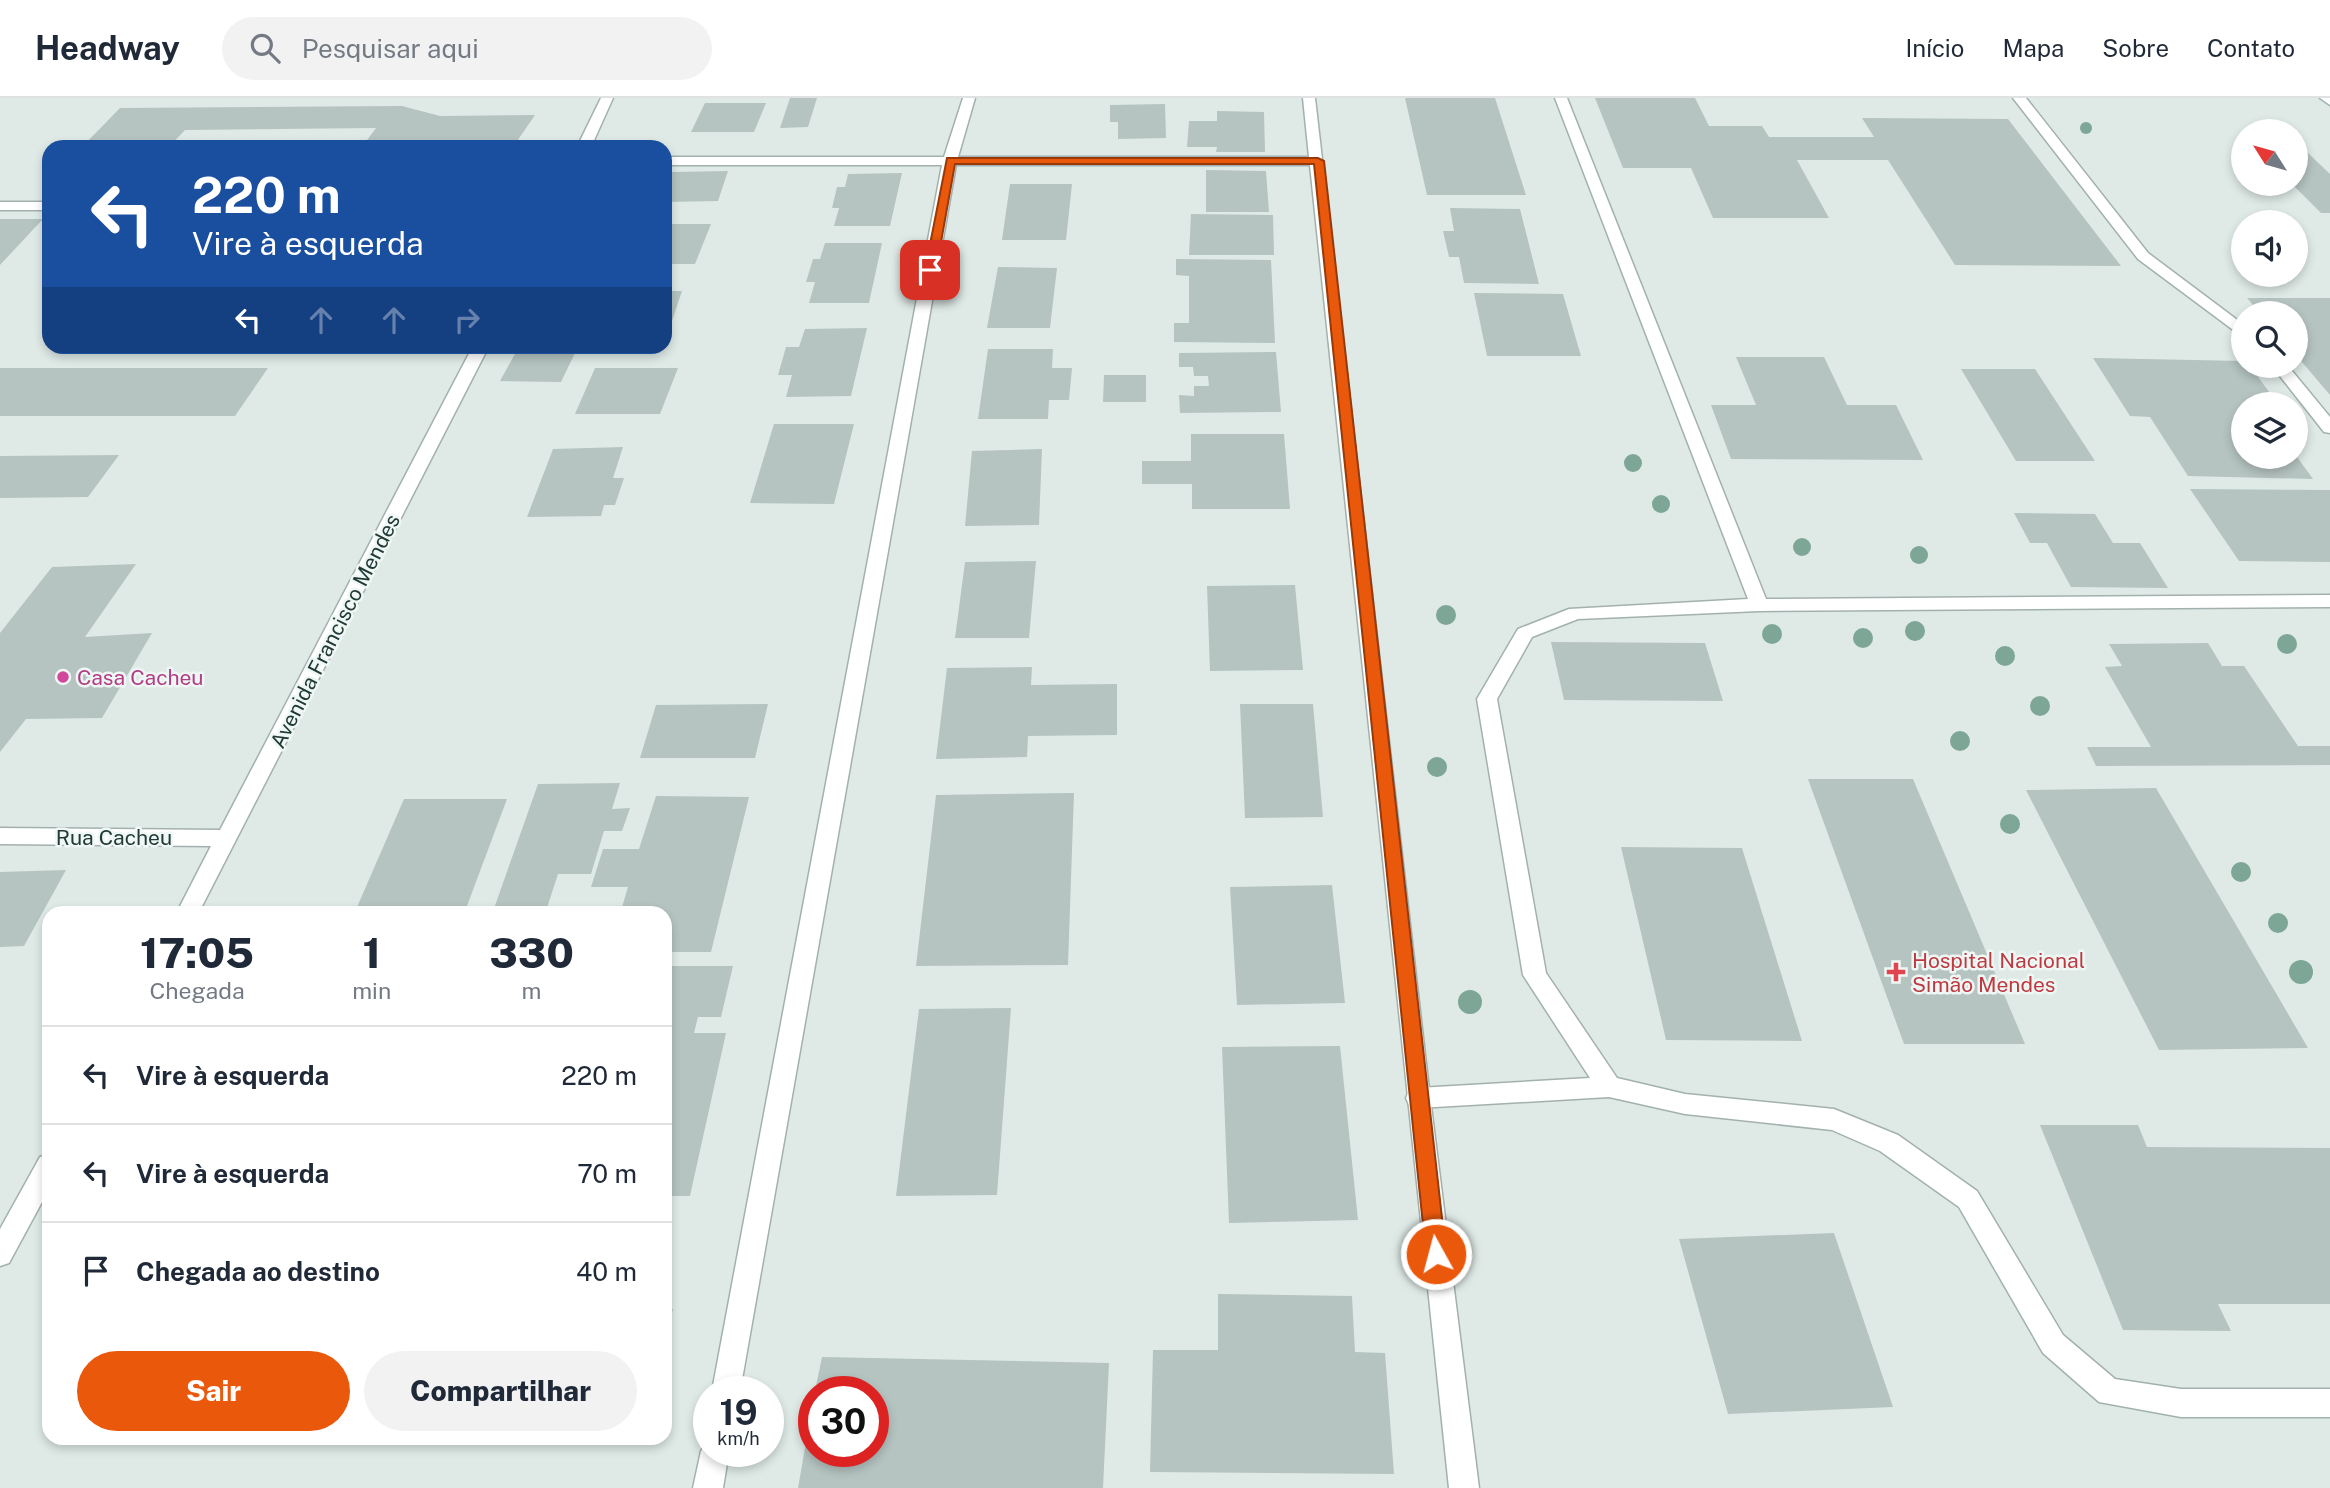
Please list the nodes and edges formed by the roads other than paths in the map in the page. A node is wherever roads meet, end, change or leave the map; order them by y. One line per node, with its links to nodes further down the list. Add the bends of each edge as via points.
1 (607, 98): 6 (street)
2 (969, 98): 7 (street)
3 (1309, 98): 9 (street)
4 (1561, 98): 17 (street)
5 (2019, 98): 12 (street, via 2143,256)
6 (587, 140)
7 (950, 160): 8 (street); 9 (street); 25 (street)
8 (672, 161)
9 (1318, 161): 22 (street)
10 (0, 206): 11 (street)
11 (42, 206)
12 (2231, 323)
13 (477, 354): 19 (street, Avenida Francisco Mendes)
14 (2290, 378): 15 (street)
15 (2330, 428)
16 (2330, 601): 17 (street)
17 (1759, 605): 21 (street, via 1576,613 1525,633 1487,699 1535,975)
18 (0, 836): 19 (street, Rua Cacheu)
19 (229, 838): 20 (street, Avenida Francisco Mendes)
20 (191, 906)
21 (1609, 1087): 22 (street); 26 (street, via 1685,1104 1834,1120 1889,1143 1968,1199 2053,1345 2109,1392 2181,1403)
22 (1418, 1098): 29 (street)
23 (42, 1178): 24 (street)
24 (0, 1254)
25 (729, 1376)
26 (2330, 1403)
27 (712, 1467): 28 (street)
28 (708, 1488)
29 (1464, 1488)

